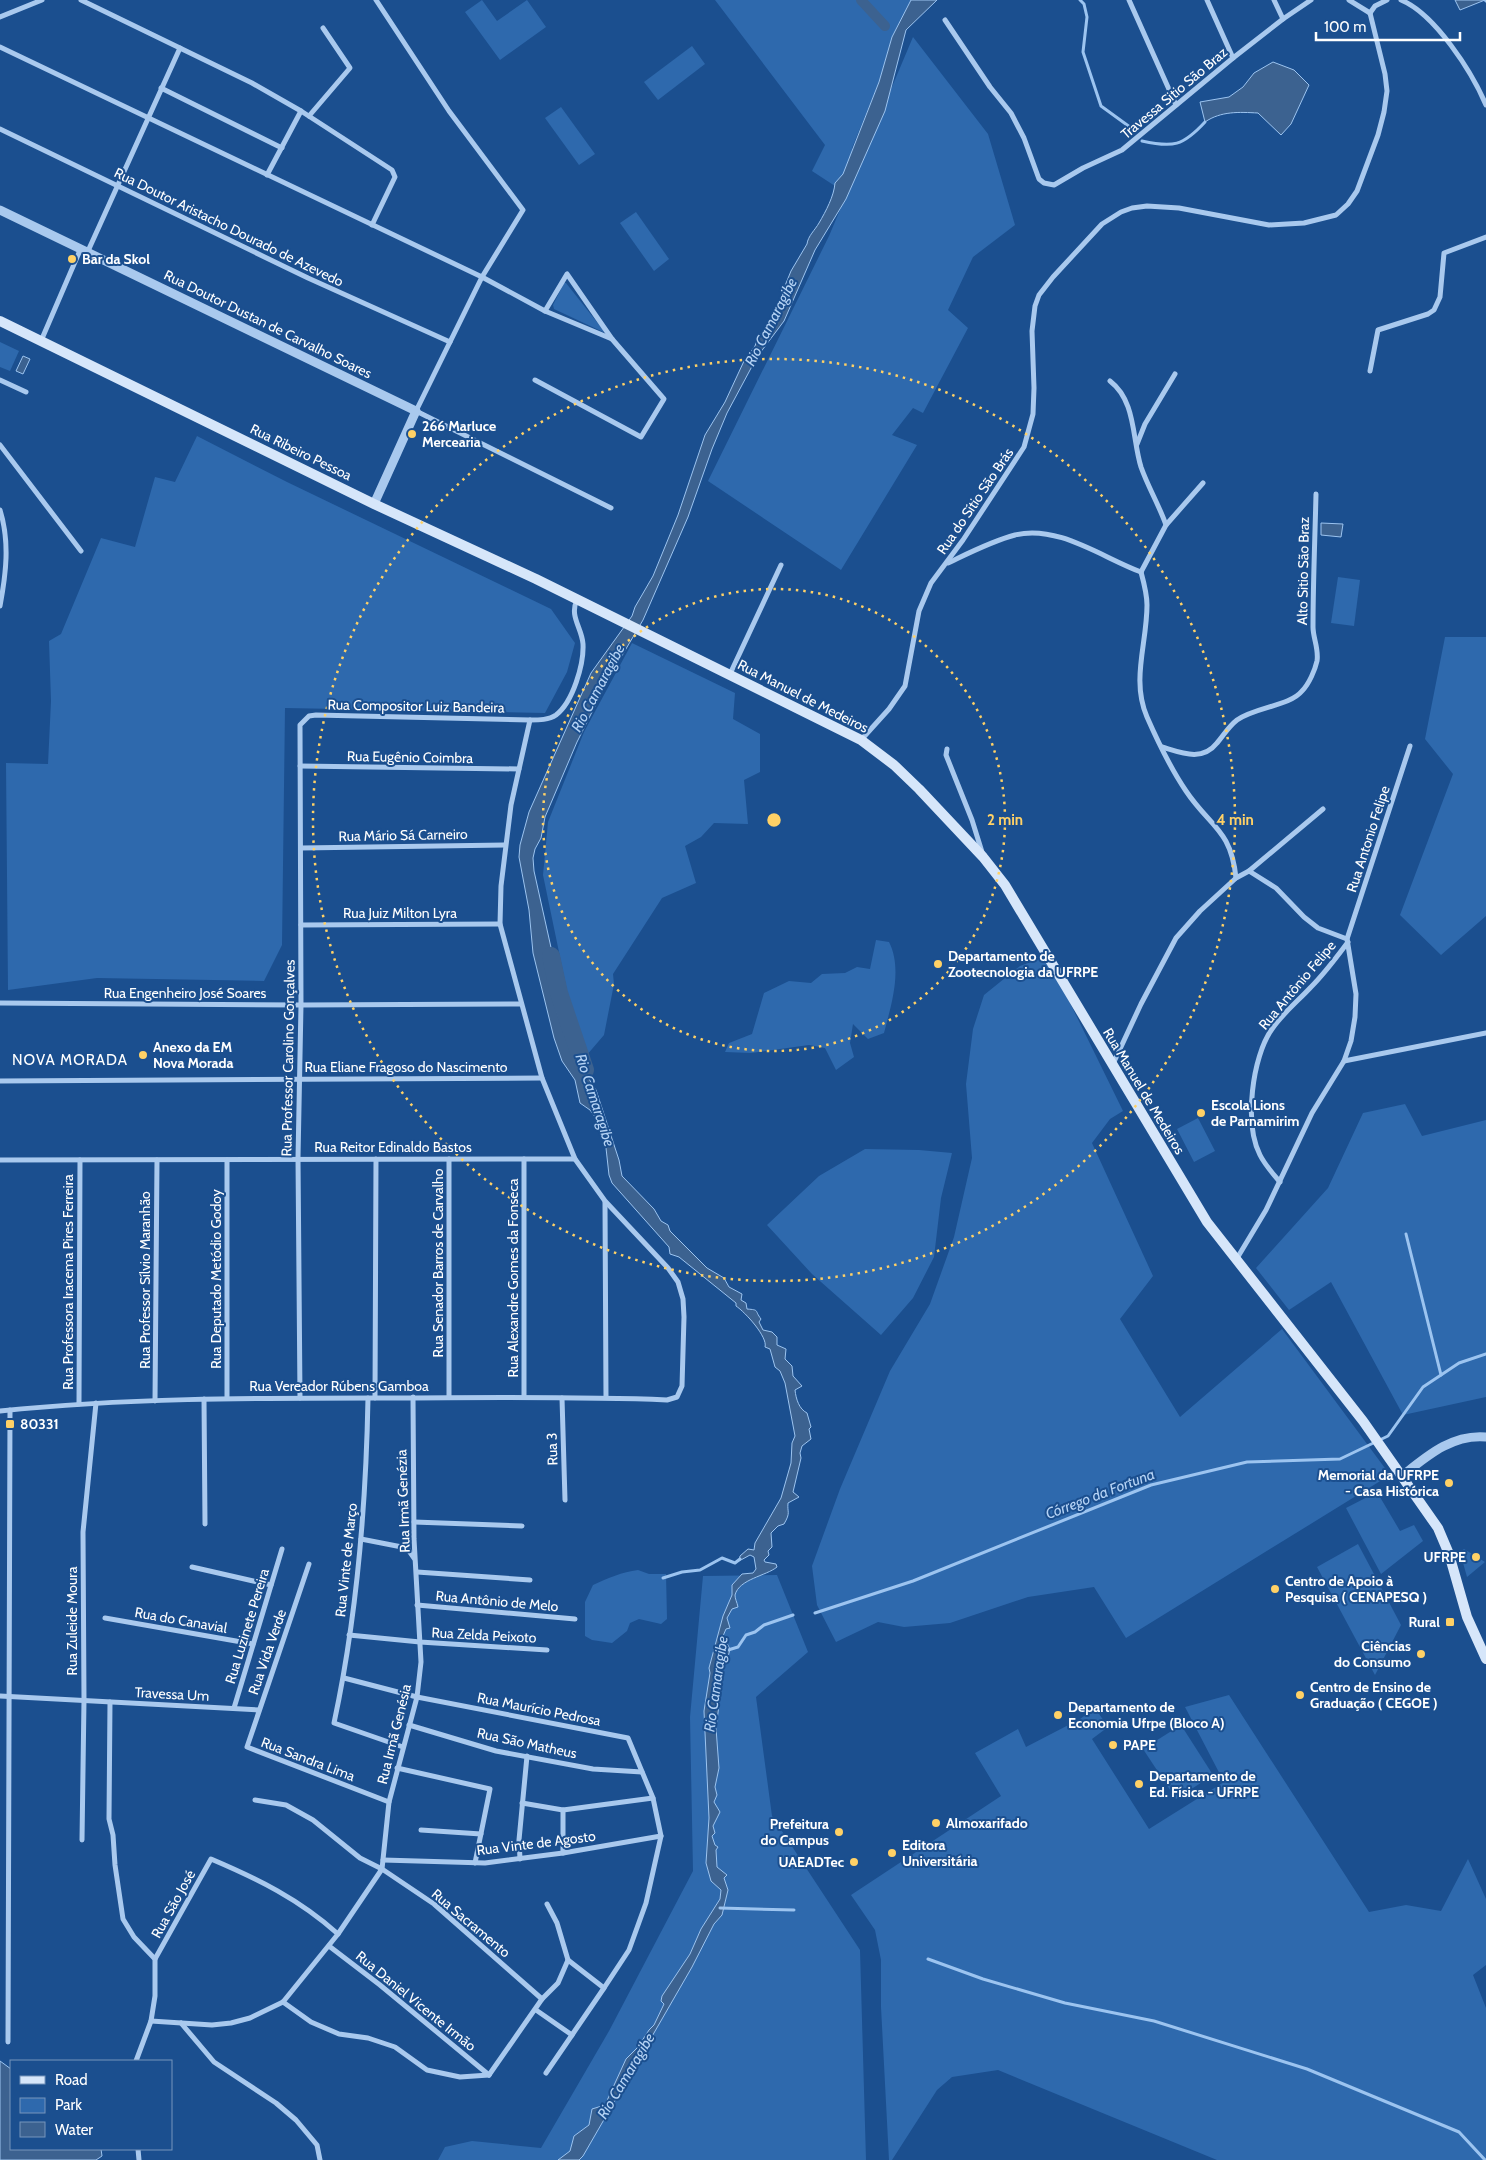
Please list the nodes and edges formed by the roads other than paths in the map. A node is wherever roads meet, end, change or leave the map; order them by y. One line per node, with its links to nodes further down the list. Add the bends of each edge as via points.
1 (42, 0): 12 (street)
2 (81, 0): 17 (street)
3 (376, 0): 33 (street, via 449,111 523,210)
4 (1129, 0): 20 (street)
5 (1208, 0): 18 (street)
6 (1274, 0): 13 (street)
7 (1311, 0): 13 (street, Travessa Sitio São Braz)
8 (1349, 0): 11 (street)
9 (1387, 0): 11 (street, via 1375,6)
10 (1401, 0): 21 (street, via 1439,31 1457,53 1470,71)
11 (1370, 13): 55 (street, Rua do Sítio São Brás, via 1381,55 1386,91 1384,112 1369,162 1348,204 1336,215 1287,225 1147,206 1120,212 1102,224 1039,295 1033,318 1034,388 1030,430 1015,463)
12 (0, 17)
13 (1284, 19): 18 (street, Travessa Sitio São Braz)
14 (945, 20): 20 (street, Travessa Sitio São Braz, via 1011,113 1024,138 1034,169 1044,183 1060,183 1122,150)
15 (323, 28): 23 (street, via 350,68)
16 (0, 47): 24 (street)
17 (180, 48): 19 (street); 22 (street, via 252,83)
18 (1233, 58): 20 (street, Travessa Sitio São Braz)
19 (162, 88): 24 (street); 26 (street)
20 (1176, 105)
21 (1486, 105)
22 (301, 112): 23 (street); 26 (street)
23 (309, 116): 30 (street, via 395,173)
24 (149, 117): 27 (street); 28 (street)
25 (0, 128): 28 (street, Rua Doutor Aristacho Dourado de Azevedo)
26 (282, 148): 27 (street)
27 (267, 175): 30 (street)
28 (118, 186): 32 (street); 38 (street, Rua Doutor Aristacho Dourado de Azevedo)
29 (0, 210): 32 (street, Rua Doutor Dustan de Carvalho Soares)
30 (372, 225): 33 (street)
31 (1486, 237): 39 (street, via 1444,253 1440,297 1434,310 1378,330)
32 (85, 250): 37 (street); 45 (street, Rua Doutor Dustan de Carvalho Soares)
33 (482, 278): 34 (street); 38 (street)
34 (545, 311): 36 (street); 36 (street, via 567,274)
35 (0, 322): 37 (main road, Rua Ribeiro Pessoa)
36 (612, 339): 42 (street, via 664,398 641,437)
37 (41, 341): 50 (main road, Rua Ribeiro Pessoa)
38 (450, 342): 45 (street)
39 (1370, 370)
40 (1175, 374): 47 (street)
41 (0, 380): 44 (street)
42 (535, 380)
43 (1110, 381): 47 (street, via 1124,396)
44 (26, 392)
45 (416, 410): 50 (street); 51 (street)
46 (0, 445): 54 (street)
47 (1136, 445): 53 (street, via 1141,466)
48 (1203, 483): 53 (street)
49 (1316, 494): 65 (street, Alto Sitio São Braz, via 1313,630 1318,654 1303,691 1295,698 1242,716 1204,754 1195,756)
50 (374, 504): 58 (main road, Rua Ribeiro Pessoa)
51 (611, 508)
52 (0, 510): 59 (street, via 6,538)
53 (1166, 525): 57 (street)
54 (81, 551)
55 (947, 563): 57 (street, via 1009,537 1036,532 1076,543); 64 (street, Rua do Sítio São Brás, via 931,583 919,611 905,686)
56 (781, 565): 61 (street)
57 (1141, 572): 65 (street, via 1147,603 1140,698)
58 (577, 600): 60 (main road, Rua Ribeiro Pessoa); 63 (street, Rua Compositor Luiz Bandeira, via 573,614 583,643 578,677 569,698 557,714)
59 (0, 606)
60 (590, 607): 61 (main road, Rua Manuel de Medeiros)
61 (730, 674): 64 (main road, Rua Manuel de Medeiros)
62 (303, 720): 63 (street, Rua Compositor Luiz Bandeira, via 316,715); 68 (street, Rua Professor Carolino Gonçalves, via 300,725)
63 (530, 720): 69 (street)
64 (861, 740): 73 (main road, Rua Manuel de Medeiros, via 910,780)
65 (1162, 746): 75 (street, via 1187,793 1224,834 1232,850)
66 (1410, 746): 78 (street, Rua Antonio Felipe)
67 (947, 749): 73 (street, via 946,755)
68 (300, 766): 69 (street, Rua Eugênio Coimbra); 72 (street, Rua Professor Carolino Gonçalves)
69 (519, 770): 71 (street)
70 (1323, 809): 74 (street)
71 (505, 845): 72 (street, Rua Mário Sá Carneiro); 76 (street)
72 (301, 848): 77 (street, Rua Professor Carolino Gonçalves)
73 (984, 858): 84 (main road, Rua Manuel de Medeiros, via 1017,904)
74 (1250, 871): 75 (street); 78 (street, via 1276,888 1318,928)
75 (1236, 878): 84 (street, via 1176,938)
76 (500, 924): 77 (street, Rua Juiz Milton Lyra); 80 (street)
77 (301, 925): 81 (street, Rua Professor Carolino Gonçalves)
78 (1347, 941): 83 (street, via 1356,994 1351,1041); 97 (street, Rua Antônio Felipe, via 1311,988 1271,1030 1258,1055 1252,1119 1254,1138 1260,1154)
79 (0, 1003): 81 (street, Rua Engenheiro José Soares)
80 (521, 1004): 81 (street, Rua Engenheiro José Soares); 85 (street)
81 (301, 1005): 86 (street, Rua Professor Carolino Gonçalves)
82 (1486, 1033): 83 (street)
83 (1344, 1061): 97 (street, via 1312,1113)
84 (1113, 1064): 99 (main road, Rua Manuel de Medeiros, via 1189,1193)
85 (542, 1078): 86 (street, Rua Eliane Fragoso do Nascimento); 92 (street)
86 (299, 1080): 87 (street, Rua Eliane Fragoso do Nascimento); 88 (street, Rua Professor Carolino Gonçalves)
87 (0, 1081)
88 (298, 1158): 89 (street, Rua Reitor Edinaldo Bastos); 96 (street, Rua Reitor Edinaldo Bastos); 105 (street, Rua Professor Carolino Gonçalves)
89 (376, 1159): 90 (street, Rua Reitor Edinaldo Bastos); 107 (street)
90 (449, 1159): 91 (street, Rua Reitor Edinaldo Bastos); 101 (street, Rua Senador Barros de Carvalho)
91 (524, 1159): 92 (street, Rua Reitor Edinaldo Bastos); 102 (street, Rua Alexandre Gomes da Fonseca)
92 (575, 1159): 98 (street)
93 (0, 1160): 94 (street, Rua Reitor Edinaldo Bastos)
94 (80, 1160): 95 (street, Rua Reitor Edinaldo Bastos); 112 (street, Rua Professora Iracema Pires Ferreira)
95 (157, 1160): 96 (street, Rua Reitor Edinaldo Bastos); 110 (street, Rua Professor Sílvio Maranhão)
96 (227, 1160): 104 (street, Rua Deputado Metódio Godoy)
97 (1280, 1182): 99 (street)
98 (605, 1201): 103 (street); 103 (street, Rua Vereador Rúbens Gamboa, via 678,1282 684,1317 682,1386 678,1397 667,1400)
99 (1236, 1261): 116 (main road, Rua Manuel de Medeiros, via 1295,1333)
100 (413, 1396): 101 (street, Rua Vereador Rúbens Gamboa); 107 (street, Rua Vereador Rúbens Gamboa); 118 (street, Rua Irmã Genézia)
101 (449, 1397): 102 (street, Rua Vereador Rúbens Gamboa)
102 (524, 1397): 108 (street, Rua Vereador Rúbens Gamboa)
103 (606, 1397): 108 (street, Rua Vereador Rúbens Gamboa)
104 (227, 1398): 105 (street, Rua Vereador Rúbens Gamboa); 109 (street, Rua Vereador Rúbens Gamboa)
105 (300, 1398): 106 (street, Rua Vereador Rúbens Gamboa)
106 (368, 1398): 107 (street, Rua Vereador Rúbens Gamboa); 121 (street, Rua Vinte de Março)
107 (375, 1398)
108 (562, 1398): 117 (street, Rua 3)
109 (204, 1399): 110 (street, Rua Vereador Rúbens Gamboa); 119 (street)
110 (155, 1401): 111 (street, Rua Vereador Rúbens Gamboa)
111 (96, 1403): 112 (street, Rua Vereador Rúbens Gamboa); 140 (street, Rua Zuleide Moura, via 83,1532)
112 (79, 1404): 113 (street, Rua Vereador Rúbens Gamboa)
113 (10, 1410): 114 (street, Rua Vereador Rúbens Gamboa); 138 (street)
114 (0, 1411)
115 (1486, 1437): 116 (street, via 1450,1442)
116 (1402, 1476): 135 (main road, Rua Manuel de Medeiros, via 1438,1528 1467,1617)
117 (565, 1500)
118 (414, 1522): 120 (street); 125 (street, Rua Irmã Genézia)
119 (205, 1524)
120 (522, 1526)
121 (361, 1539): 125 (street, via 407,1548); 131 (street, Rua Vinte de Março)
122 (282, 1549): 127 (street, Rua Luzinete Pereira)
123 (309, 1564): 143 (street, Rua Vida Verde)
124 (192, 1567): 127 (street)
125 (417, 1572): 126 (street); 128 (street, Rua Irmã Genézia)
126 (530, 1580)
127 (271, 1585): 133 (street, Rua Luzinete Pereira)
128 (417, 1605): 130 (street, Rua Antônio de Melo); 132 (street, Rua Irmã Genésia)
129 (106, 1618): 133 (street, Rua do Canavial)
130 (575, 1619)
131 (350, 1635): 132 (street, Rua Zelda Peixoto); 136 (street, Rua Vinte de Março)
132 (420, 1642): 134 (street, Rua Zelda Peixoto); 139 (street, Rua Irmã Genésia)
133 (253, 1644): 142 (street, Rua Luzinete Pereira)
134 (547, 1650)
135 (1486, 1659)
136 (344, 1678): 139 (street, Rua Maurício Pedrosa); 146 (street, Rua Vinte de Março, via 334,1723)
137 (0, 1696): 138 (street, Travessa Um)
138 (10, 1696): 140 (street, Travessa Um); 176 (street)
139 (417, 1697): 144 (street, Rua Irmã Genésia); 149 (street, Rua Maurício Pedrosa, via 628,1738)
140 (84, 1700): 141 (street, Travessa Um); 158 (street, Rua Zuleide Moura)
141 (110, 1702): 142 (street, Travessa Um); 167 (street, via 110,1820 123,1919 134,1938)
142 (234, 1708): 143 (street, Travessa Um)
143 (259, 1710): 145 (street, Rua Vida Verde)
144 (409, 1725): 146 (street, Rua Irmã Genésia); 147 (street, Rua São Matheus)
145 (247, 1747): 152 (street, Rua Sandra Lima)
146 (403, 1747): 148 (street, Rua Irmã Genésia)
147 (527, 1756): 149 (street, Rua São Matheus, via 594,1769); 153 (street)
148 (397, 1768): 152 (street, Rua Irmã Genésia); 156 (street, via 490,1789)
149 (642, 1772): 150 (street, Rua Maurício Pedrosa)
150 (653, 1798): 154 (street); 157 (street, Rua Maurício Pedrosa)
151 (255, 1800): 163 (street, Rua Sacramento, via 286,1805 313,1820 360,1858)
152 (390, 1802): 161 (street, Rua Irmã Genésia)
153 (522, 1803): 154 (street); 160 (street)
154 (563, 1810): 159 (street)
155 (420, 1830): 156 (street)
156 (481, 1834): 162 (street)
157 (661, 1836): 159 (street, Rua Vinte de Agosto); 169 (street, via 646,1903 629,1950)
158 (82, 1840)
159 (563, 1853): 160 (street, Rua Vinte de Agosto)
160 (520, 1859): 162 (street, Rua Vinte de Agosto)
161 (383, 1860): 162 (street, Rua Vinte de Agosto); 163 (street, Rua Irmã Genésia)
162 (475, 1863)
163 (382, 1869): 165 (street); 170 (street, Rua Sacramento, via 434,1904)
164 (547, 1904): 168 (street, via 557,1923)
165 (338, 1934): 166 (street); 167 (street, Rua São José, via 313,1912 256,1878 210,1859)
166 (329, 1946): 171 (street); 179 (street, Rua Daniel Vicente Irmão)
167 (155, 1959): 173 (street, via 156,1996)
168 (568, 1960): 169 (street); 170 (street, via 558,1983)
169 (604, 1988): 175 (street)
170 (542, 2000): 172 (street)
171 (283, 2002): 174 (street, via 231,2023); 179 (street, via 311,2022 339,2034 368,2038 396,2047 427,2070 460,2076)
172 (536, 2010): 175 (street); 179 (street)
173 (151, 2020): 174 (street); 177 (street)
174 (181, 2022): 180 (street, via 214,2062 296,2120 317,2145)
175 (572, 2035): 178 (street)
176 (8, 2042)
177 (136, 2060)
178 (546, 2073)
179 (490, 2075)
180 (320, 2160)

